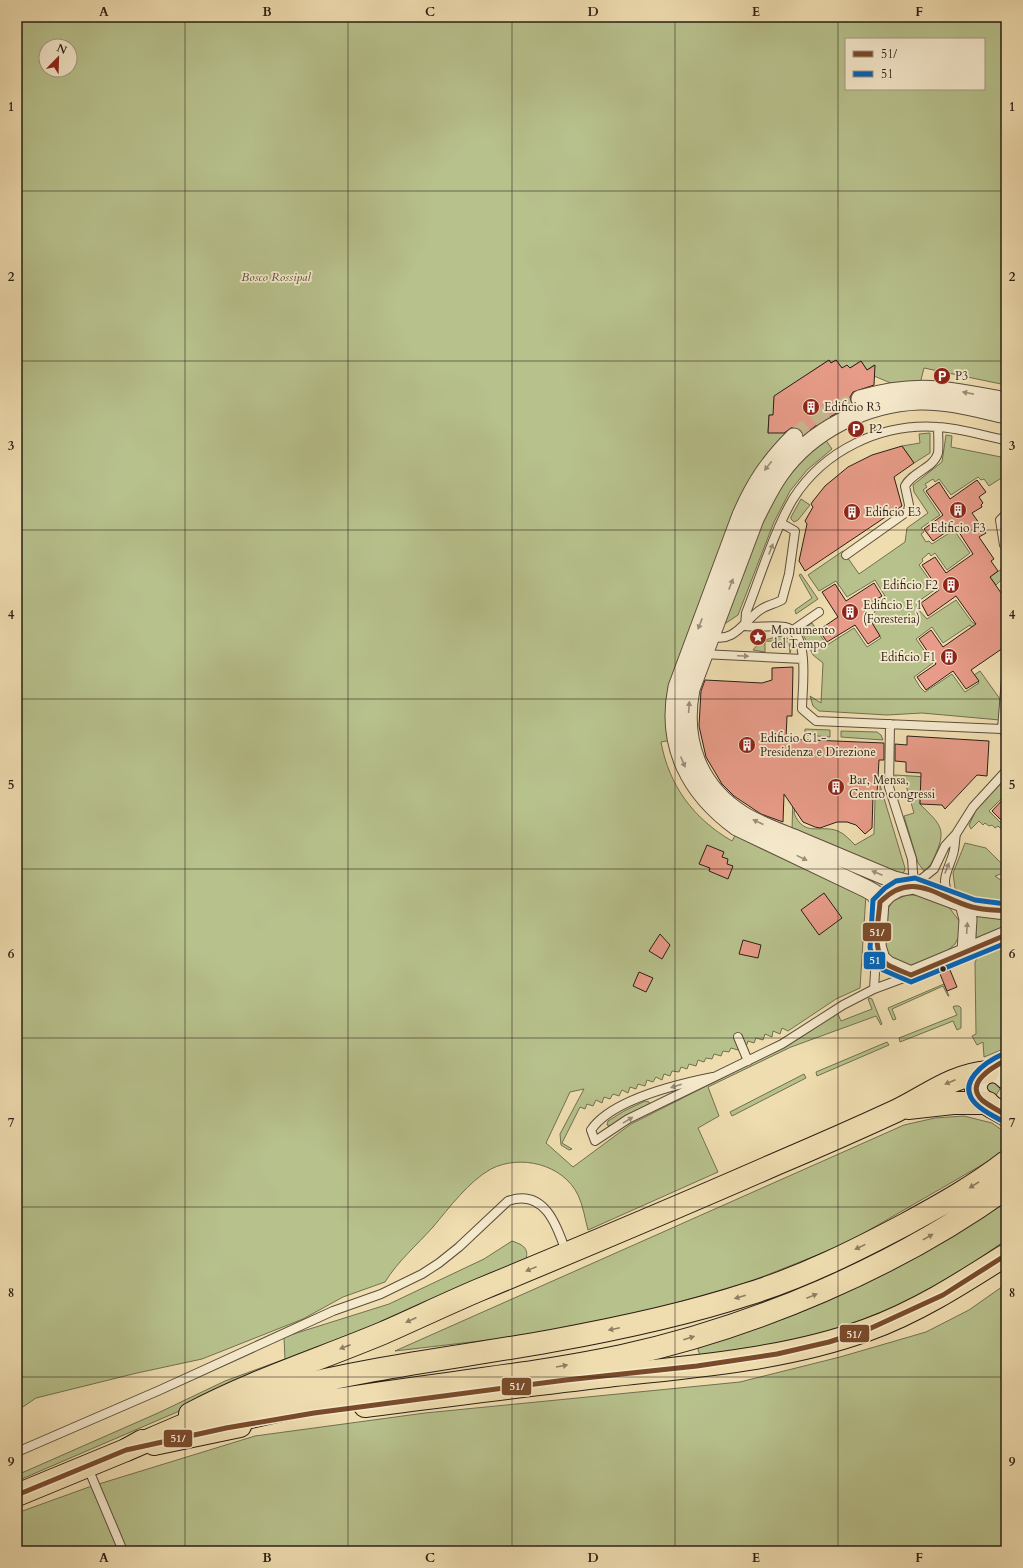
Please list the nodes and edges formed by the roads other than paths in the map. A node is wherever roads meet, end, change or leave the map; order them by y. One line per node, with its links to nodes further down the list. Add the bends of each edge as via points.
1 (860, 399): 2 (street, one-way to 1, via 942,389 919,388 875,394)
2 (1006, 401)
3 (1006, 415): 14 (street, one-way to 3, via 767,494 781,472 812,441 831,427 853,417 901,403 941,402)
4 (938, 427): 6 (lane); 8 (lane, via 893,430 854,443 815,471 794,498); 10 (lane, via 938,452 935,460 908,480 905,486 908,511)
5 (794, 437): 15 (street, one-way to 15, via 753,487)
6 (1006, 440)
7 (1006, 514): 9 (lane, via 1000,520)
8 (781, 523): 12 (lane, one-way to 8, via 746,613); 12 (lane, via 795,531 789,574 782,600 759,610)
9 (1004, 545)
10 (846, 555)
11 (819, 612): 13 (lane)
12 (745, 626): 13 (lane, via 786,627); 14 (lane, via 718,639)
13 (793, 630): 16 (lane, via 799,639)
14 (711, 636): 15 (street)
15 (697, 652): 16 (lane, one-way to 16); 22 (street, via 683,736 701,772 714,790 728,804)
16 (803, 659): 18 (lane, via 802,709 816,721)
17 (1006, 680): 19 (lane)
18 (890, 724): 19 (lane); 23 (lane, via 888,787 912,859)
19 (1004, 731)
20 (1006, 771): 21 (lane, via 973,807)
21 (956, 834): 23 (lane, via 945,846 934,869); 25 (lane, one-way to 21, via 947,891 944,875 954,851)
22 (778, 839): 23 (street, one-way to 22); 24 (street, one-way to 24, via 867,889)
23 (914, 885): 24 (street, via 898,888); 25 (street)
24 (880, 902): 28 (street)
25 (958, 902): 26 (street); 29 (street, one-way to 25, via 968,919)
26 (1006, 911)
27 (1006, 935): 29 (street)
28 (877, 946): 30 (street, via 881,959 888,965); 31 (lane)
29 (966, 952): 30 (street)
30 (911, 975): 31 (lane)
31 (874, 989): 34 (lane, via 843,1005 782,1044)
32 (738, 1037): 34 (lane)
33 (1006, 1060): 35 (street)
34 (748, 1061): 36 (lane)
35 (997, 1075): 37 (main road, via 979,1078 976,1087 979,1097); 38 (main road, one-way to 38, via 975,1073 935,1088)
36 (714, 1077): 36 (lane, one-way to 36, via 656,1092 608,1114 597,1121 591,1130 595,1141 628,1119)
37 (997, 1100): 38 (main road); 39 (main road)
38 (899, 1109): 42 (main road)
39 (1006, 1115)
40 (1006, 1162): 44 (main road, one-way to 44, via 947,1202 879,1238 814,1270 749,1294 695,1310 607,1330 345,1375 281,1390 186,1424)
41 (1006, 1188): 44 (main road, one-way to 41, via 237,1420 323,1403 623,1356 690,1338 778,1310 839,1284 954,1222)
42 (567, 1255): 44 (main road, one-way to 44, via 218,1399); 45 (lane, via 549,1213 535,1201 527,1198 513,1199 444,1259 422,1274)
43 (1006, 1256): 44 (main road, via 943,1295 869,1329 829,1342 777,1354 314,1412)
44 (126, 1450): 46 (main road)
45 (17, 1452)
46 (86, 1465): 47 (main road); 48 (lane)
47 (17, 1495)
48 (123, 1551)

